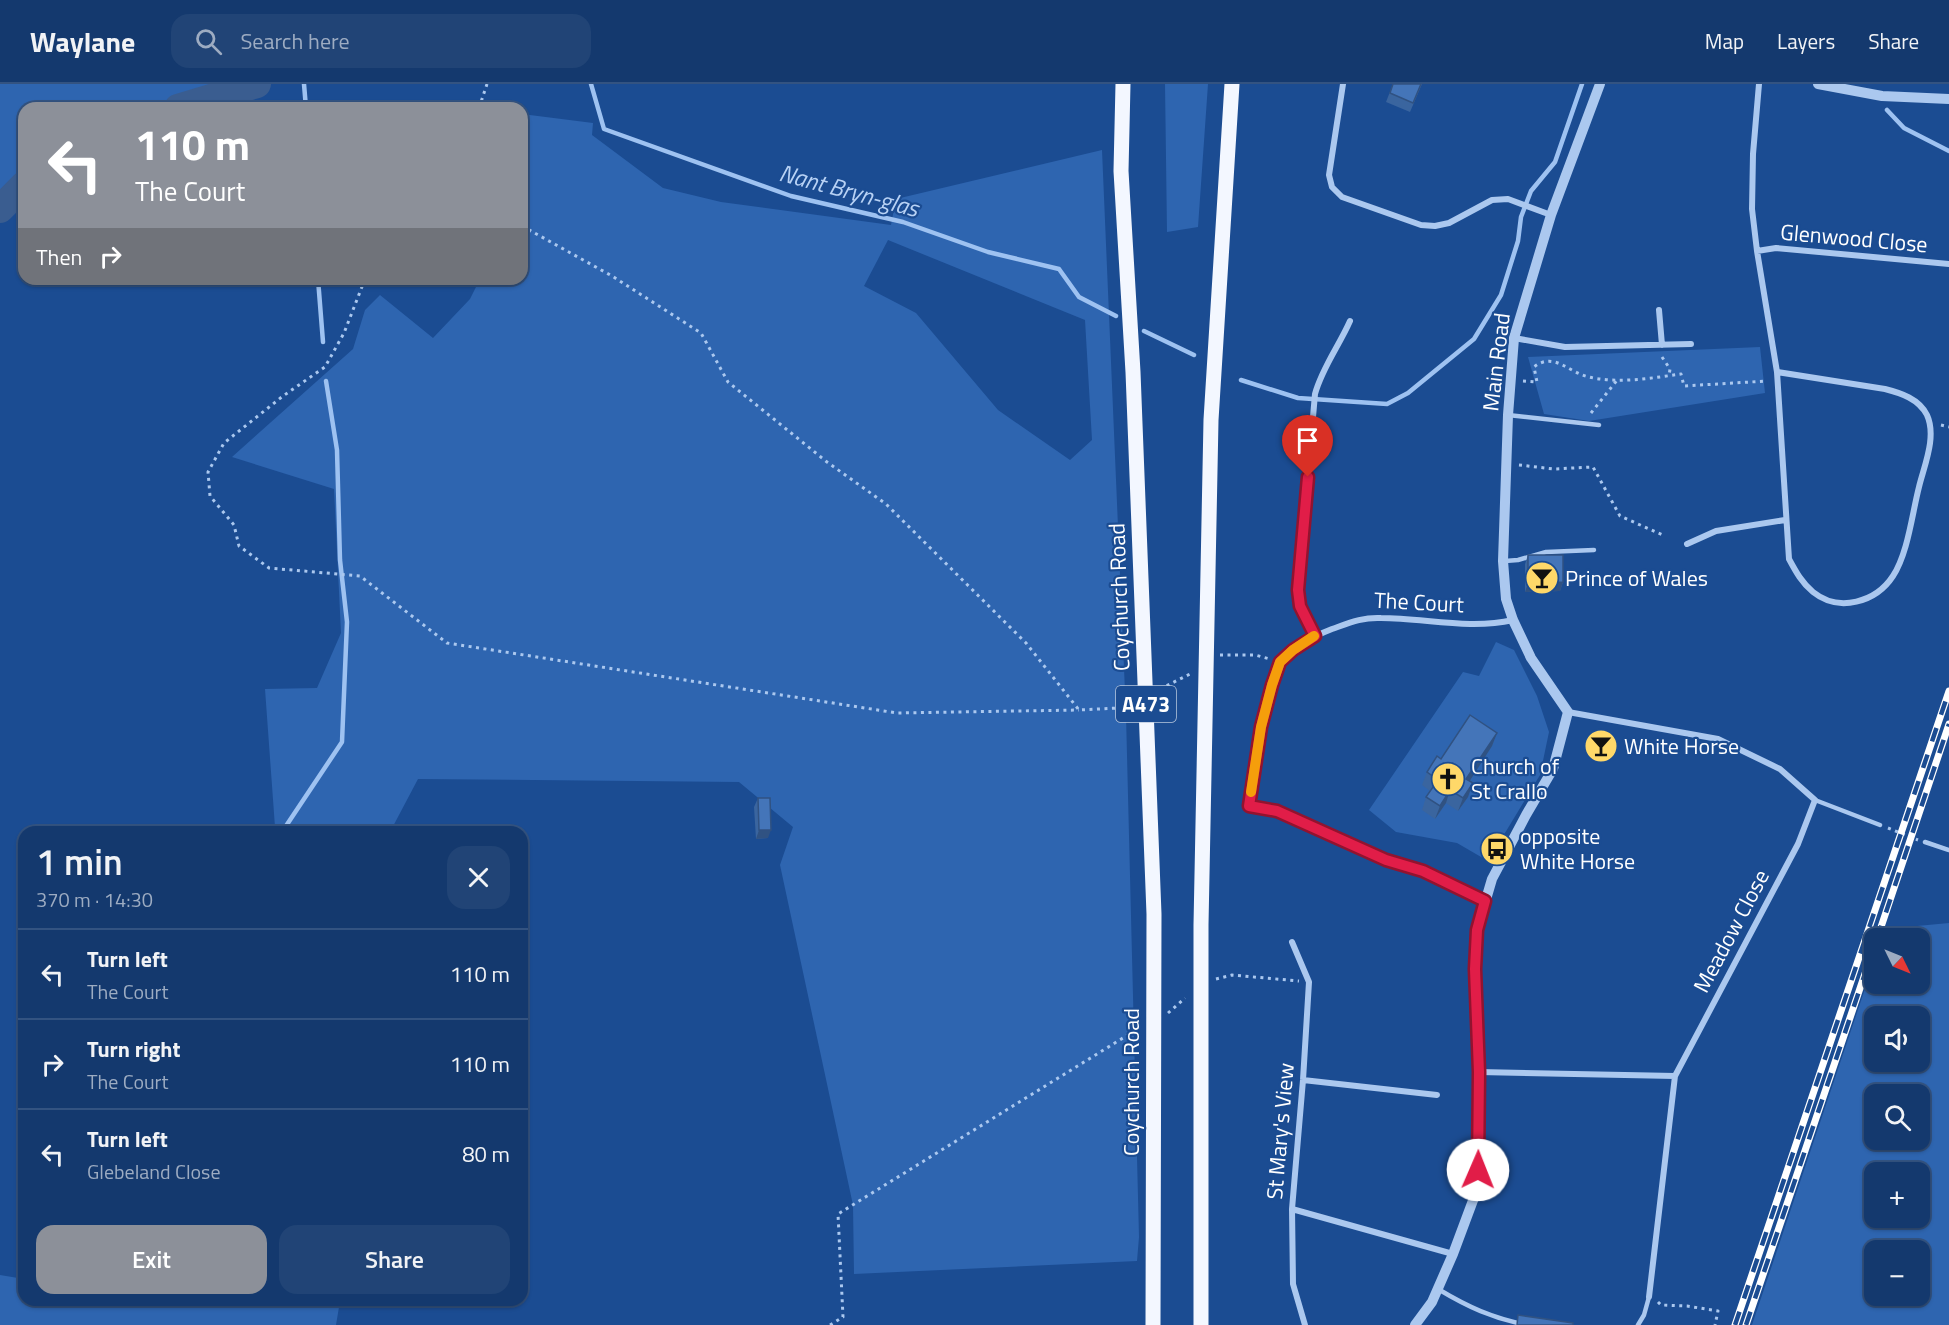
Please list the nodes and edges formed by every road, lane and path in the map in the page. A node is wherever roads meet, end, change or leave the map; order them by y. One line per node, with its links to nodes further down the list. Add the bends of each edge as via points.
1 (487, 84): 9 (path)
2 (1123, 84): 39 (main road, Coychurch Road / A473, via 1121,171)
3 (1232, 84): 38 (main road, A473, via 1212,420)
4 (1343, 84): 10 (street, via 1329,175 1332,187 1342,197 1421,225 1449,224 1492,200 1508,199)
5 (1600, 84): 10 (street, Main Road)
6 (1760, 84): 12 (street, Glenwood Close, via 1752,198)
7 (1818, 84): 8 (street, via 1882,96)
8 (1949, 99)
9 (481, 102)
10 (1551, 215): 17 (street, Main Road)
11 (528, 229): 40 (path, via 612,276 701,333 728,382 886,504 1026,643)
12 (1757, 251): 13 (street, Glenwood Close, via 1776,248); 21 (street, Glenwood Close)
13 (1949, 264)
14 (363, 285): 40 (path, via 344,333 325,367 224,442 208,472 210,496 234,525 239,546 269,568 360,576 447,643 897,713)
15 (1659, 310): 19 (street)
16 (1350, 321): 36 (street, via 1319,377 1315,394 1298,590 1300,606)
17 (1514, 338): 19 (street, via 1565,347); 27 (street, Main Road)
18 (1691, 344): 19 (street)
19 (1662, 345)
20 (1662, 357): 22 (path, via 1670,369)
21 (1777, 372): 25 (street, Glenwood Close); 30 (street, Glenwood Close, via 1902,393 1927,416 1930,438 1903,553 1894,575 1881,591 1847,604 1815,594 1789,559)
22 (1668, 376): 23 (path); 25 (path, via 1681,374 1684,386)
23 (1618, 379): 24 (path, via 1590,378 1554,361 1540,362 1534,367 1537,382); 26 (path)
24 (1521, 381)
25 (1777, 381): 30 (street, Glenwood Close)
26 (1591, 413)
27 (1508, 415): 28 (lane); 34 (street, Main Road)
28 (1599, 425)
29 (1517, 465): 31 (path, via 1554,469 1593,467 1620,516)
30 (1785, 520): 32 (street, via 1716,531)
31 (1665, 536)
32 (1687, 544)
33 (1594, 550): 34 (lane, via 1546,552)
34 (1503, 561): 35 (street, Main Road, via 1506,599)
35 (1513, 620): 36 (street, The Court, via 1488,625 1379,618 1358,620); 41 (street, via 1531,658)
36 (1315, 636): 37 (street, The Court)
37 (1280, 662): 38 (path, via 1255,655 1221,655); 46 (street, via 1261,727 1249,806 1277,811)
38 (1207, 666): 39 (path); 49 (main road, A473)
39 (1146, 697): 40 (path, via 1118,708); 50 (main road, Coychurch Road / A473)
40 (1079, 710)
41 (1568, 712): 42 (street, via 1718,740 1780,769); 46 (street, via 1553,769 1492,879)
42 (1815, 800): 43 (lane); 52 (street, Meadow Close, via 1798,843)
43 (1880, 825): 44 (path)
44 (1925, 842): 45 (lane)
45 (1949, 850)
46 (1485, 901): 51 (street, via 1477,930 1475,969)
47 (1292, 942): 48 (street, St Mary's View)
48 (1309, 982): 49 (path, via 1232,975); 53 (street, St Mary's View)
49 (1202, 984): 50 (path); 61 (main road, A473)
50 (1154, 1025): 59 (path, via 1121,1040 838,1214 843,1317); 60 (main road, Coychurch Road / A473)
51 (1479, 1072): 52 (street); 56 (street, via 1478,1187)
52 (1675, 1076): 58 (street, Meadow Close)
53 (1303, 1080): 54 (street); 55 (street, St Mary's View)
54 (1437, 1095)
55 (1292, 1209): 56 (street); 62 (street, St Mary's View, via 1293,1284)
56 (1453, 1254): 57 (street)
57 (1438, 1289): 63 (street); 64 (lane, via 1484,1314)
58 (1649, 1295): 65 (lane); 66 (path, via 1661,1305 1718,1311)
59 (830, 1325)
60 (1153, 1325)
61 (1201, 1325)
62 (1305, 1325)
63 (1415, 1325)
64 (1527, 1325)
65 (1638, 1325)
66 (1716, 1325)

